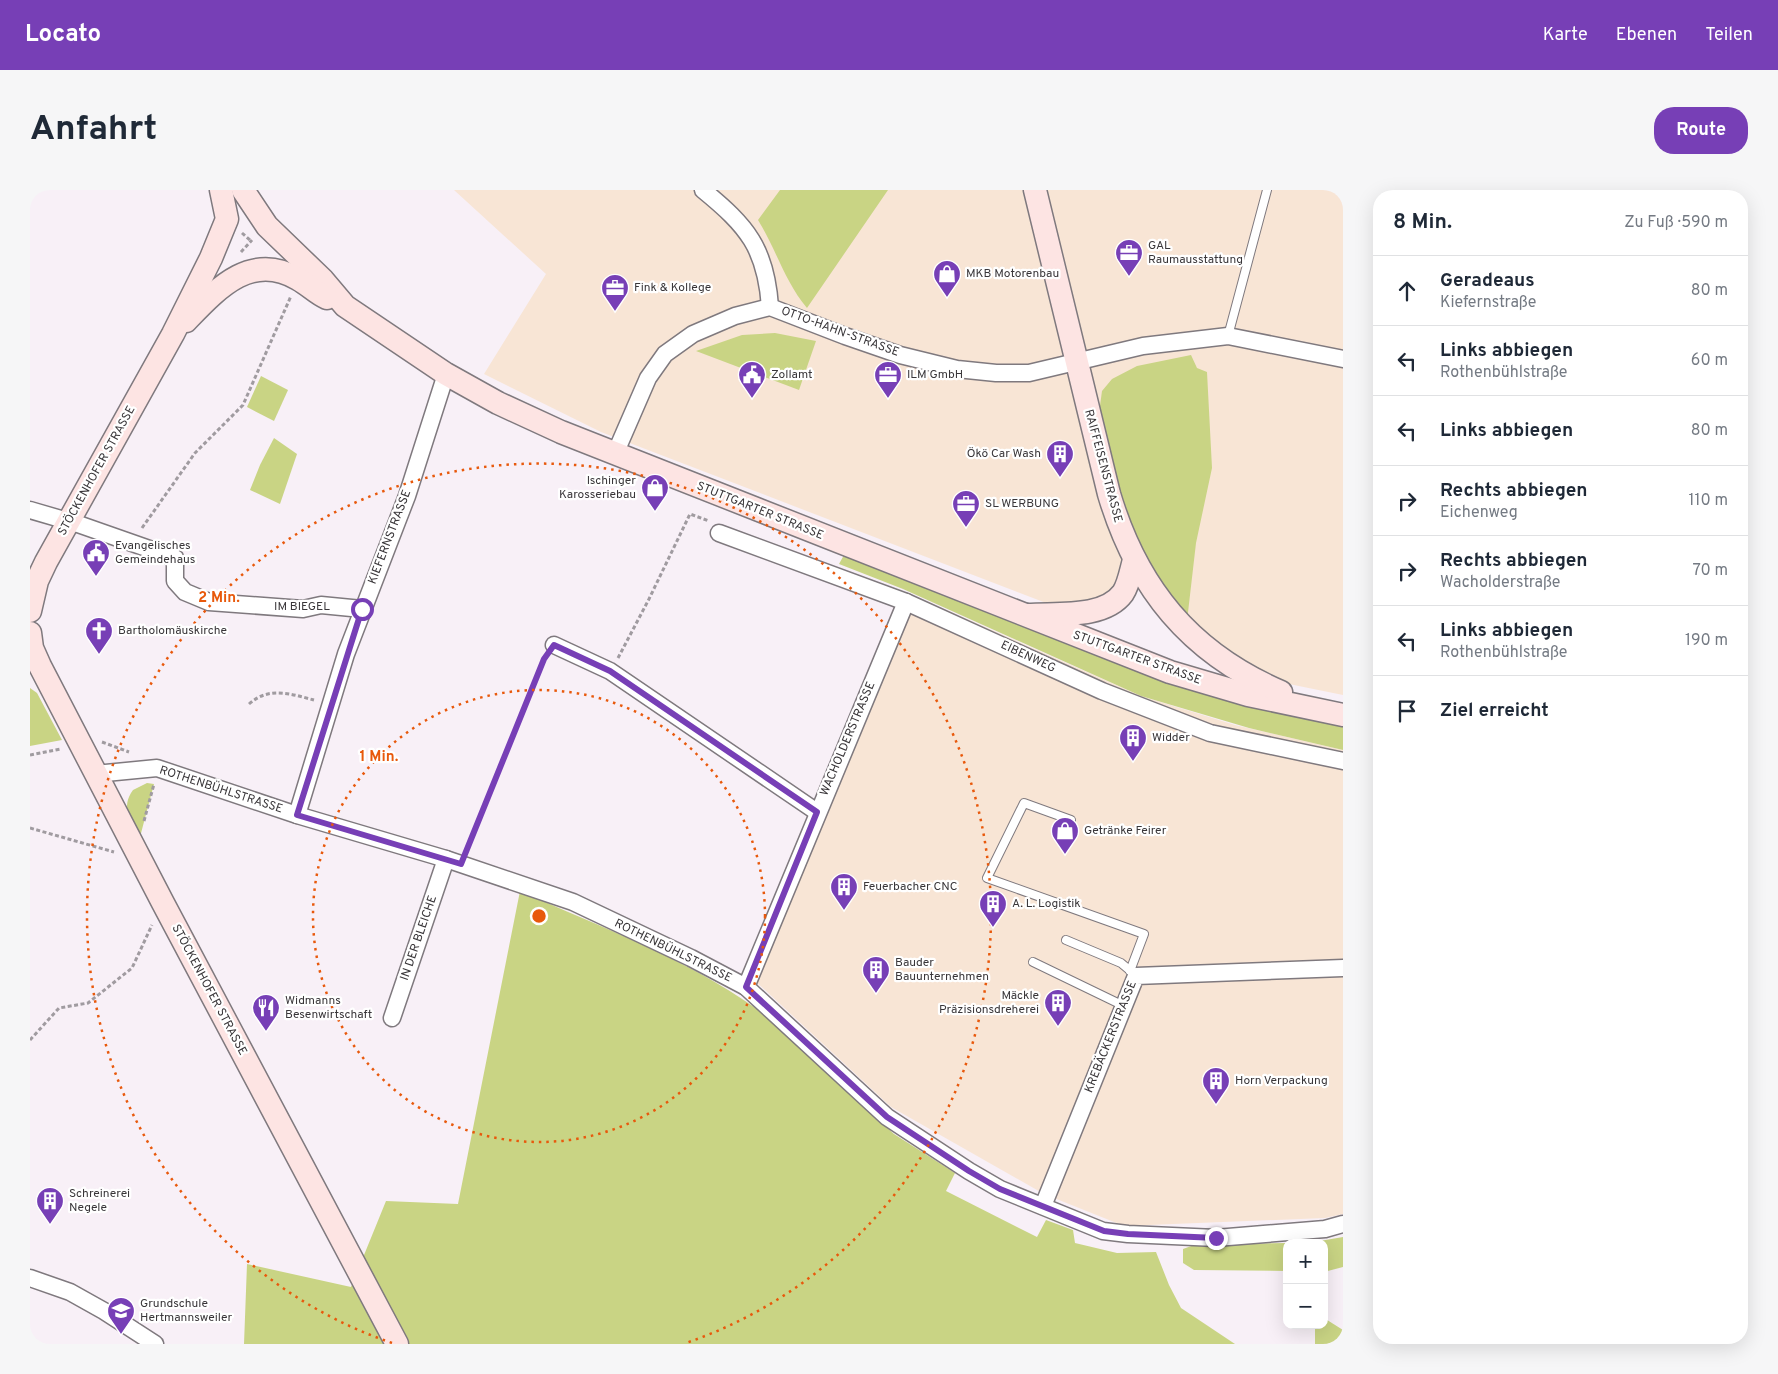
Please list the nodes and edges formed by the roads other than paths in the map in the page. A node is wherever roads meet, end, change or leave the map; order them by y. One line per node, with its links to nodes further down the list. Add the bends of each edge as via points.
1 (221, 190): 8 (main road, via 227,220)
2 (243, 190): 6 (main road, STUTTGARTER STRASSE, via 267,226)
3 (703, 190): 7 (street, via 734,216 758,249 768,280)
4 (1035, 190): 11 (main road, RAIFFEISENSTRASSE)
5 (1267, 190): 9 (lane)
6 (346, 306): 8 (main road, via 316,294 287,274 256,268 240,274); 12 (main road, STUTTGARTER STRASSE)
7 (770, 307): 11 (street, OTTO-HAHN-STRASSE, via 890,352 957,369 1029,373); 13 (street, OTTO-HAHN-STRASSE, via 735,316 693,334 665,354 648,378)
8 (173, 334): 15 (main road, STÖCKENHOFER STRASSE)
9 (1228, 336): 10 (street, OTTO-HAHN-STRASSE); 11 (street, OTTO-HAHN-STRASSE, via 1143,346)
10 (1343, 359)
11 (1076, 364): 17 (main road, RAIFFEISENSTRASSE, via 1114,509)
12 (446, 374): 13 (main road, STUTTGARTER STRASSE, via 525,416); 19 (street, KIEFERNSTRASSE, via 407,496)
13 (616, 454): 21 (main road, STUTTGARTER STRASSE)
14 (30, 510): 15 (street, IM BIEGEL)
15 (69, 521): 19 (street, IM BIEGEL, via 175,558 175,581 185,592 209,602 303,609 321,605); 20 (main road, STÖCKENHOFER STRASSE, via 37,582)
16 (719, 533): 18 (street, EIBENWEG)
17 (1134, 560): 21 (main road, via 1123,593 1110,605 1088,613); 24 (main road, RAIFFEISENSTRASSE, via 1163,605 1212,654 1258,682)
18 (906, 602): 26 (street, EIBENWEG, via 1102,691 1210,733); 28 (street, WACHOLDERSTRASSE)
19 (362, 609): 29 (street, KIEFERNSTRASSE)
20 (30, 611)
21 (1022, 615): 24 (main road, STUTTGARTER STRASSE, via 1170,672 1248,695)
22 (30, 633): 27 (main road, STÖCKENHOFER STRASSE, via 32,648)
23 (554, 645): 28 (street, via 610,671)
24 (1320, 710): 25 (main road, STUTTGARTER STRASSE)
25 (1343, 715)
26 (1343, 761)
27 (95, 774): 29 (street, ROTHENBÜHLSTRASSE, via 157,768); 43 (main road, STÖCKENHOFER STRASSE)
28 (817, 812): 36 (street, WACHOLDERSTRASSE)
29 (297, 815): 31 (street, ROTHENBÜHLSTRASSE)
30 (1072, 820): 35 (lane, via 1024,803 987,878 1144,934)
31 (454, 861): 36 (street, ROTHENBÜHLSTRASSE, via 573,902); 38 (street, IN DER BLEICHE)
32 (1066, 940): 35 (lane, via 1121,963)
33 (1033, 962): 37 (lane)
34 (1343, 968): 35 (street, KREBÄCKERSTRASSE)
35 (1133, 974): 37 (street, KREBÄCKERSTRASSE)
36 (746, 987): 39 (street, ROTHENBÜHLSTRASSE, via 887,1117 1000,1189)
37 (1124, 1006): 39 (street, KREBÄCKERSTRASSE)
38 (392, 1018)
39 (1043, 1206): 40 (street, ROTHENBÜHLSTRASSE, via 1104,1231 1128,1234 1216,1238 1325,1230)
40 (1343, 1224)
41 (30, 1278): 42 (street, via 70,1292)
42 (155, 1344)
43 (397, 1344)

